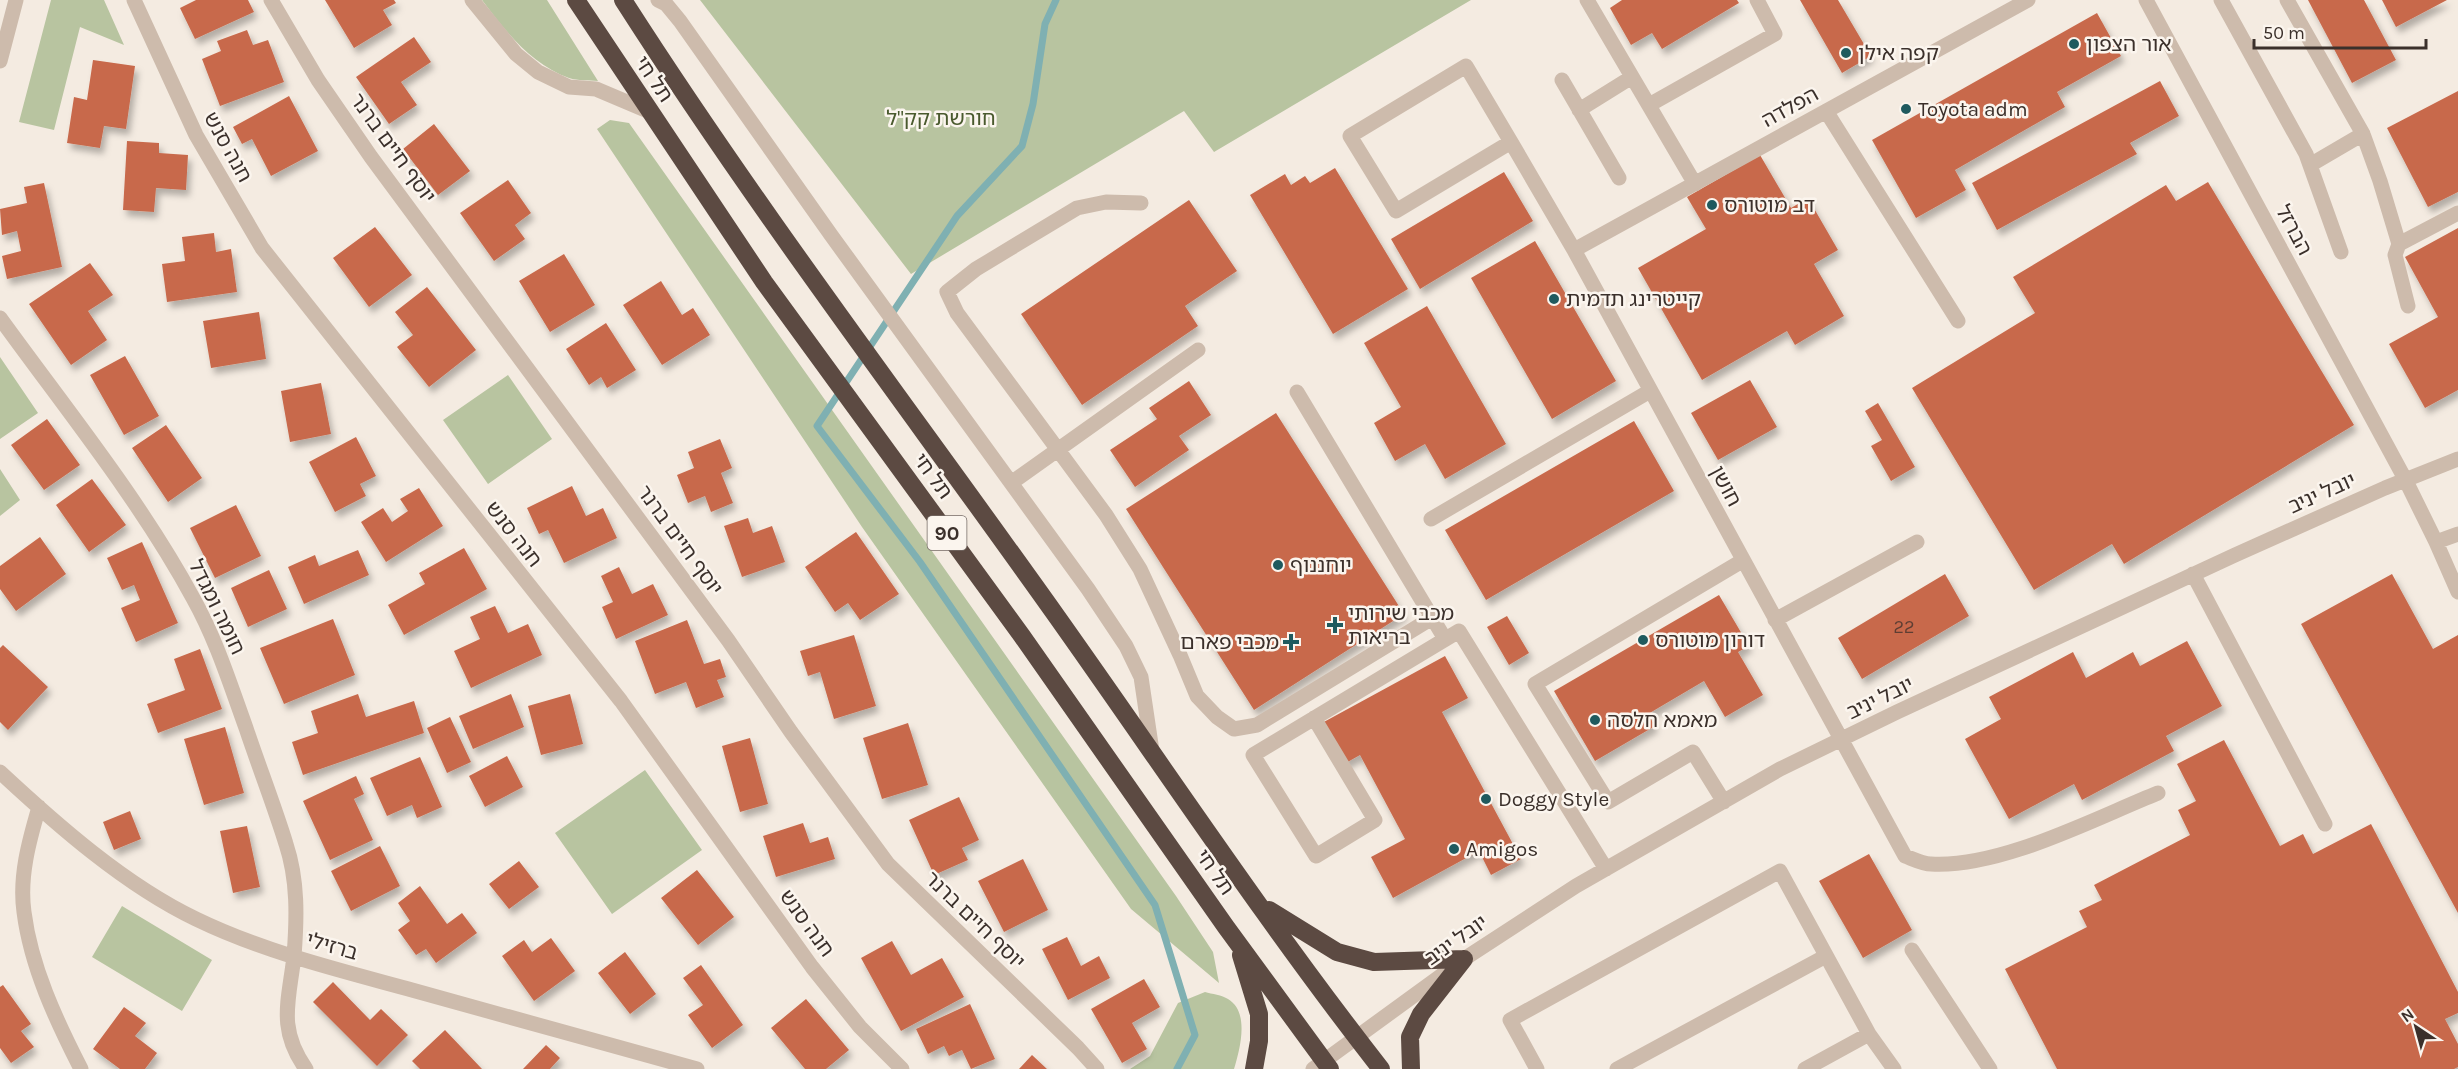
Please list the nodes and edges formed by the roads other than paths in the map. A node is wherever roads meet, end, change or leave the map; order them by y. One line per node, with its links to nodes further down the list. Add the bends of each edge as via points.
1 (16, 0): 14 (street)
2 (134, 0): 72 (street, חנה סנש, via 196,135 262,248 621,701 812,967 860,1027)
3 (271, 0): 73 (street, יוסף חיים ברנר, via 318,80 371,157 888,864)
4 (472, 0): 19 (street, via 516,54 538,72 569,87 596,89)
5 (576, 0): 19 (highway, תל חי / 90)
6 (623, 0): 53 (highway, תל חי / 90, via 797,259)
7 (658, 0): 40 (street, via 680,21)
8 (1587, 0): 15 (street)
9 (1757, 0): 17 (street, via 1775,34)
10 (2028, 0): 20 (street, הפלדה)
11 (2146, 0): 39 (street, הברזל)
12 (2221, 0): 23 (street)
13 (2287, 0): 21 (street)
14 (0, 61)
15 (1632, 77): 17 (street); 18 (street)
16 (1562, 80): 18 (street)
17 (1649, 105): 25 (street)
18 (1579, 110): 24 (street)
19 (648, 111): 61 (highway, תל חי / 90, via 764,282 1022,636)
20 (1826, 111): 25 (street, הפלדה); 33 (street)
21 (2363, 134): 23 (street); 28 (street)
22 (1511, 142): 22 (street, חושן, via 1466,66 1350,135 1396,211); 29 (street, חושן)
23 (2310, 165): 30 (street)
24 (1619, 178)
25 (1695, 184): 29 (street, הפלדה)
26 (1141, 203): 37 (street, via 1106,202 1077,208 976,269 947,292 957,313)
27 (2458, 213): 28 (street)
28 (2398, 244): 31 (street, via 2395,255)
29 (1574, 250): 35 (street, חושן)
30 (2341, 252)
31 (2408, 306)
32 (0, 318): 64 (street, חומה ומגדל, via 152,529 194,598 220,655 287,846 296,889)
33 (1958, 321)
34 (1198, 350): 37 (street)
35 (1650, 391): 41 (street); 45 (street, חושן)
36 (1297, 392): 48 (street)
37 (1057, 449): 40 (street); 48 (street, via 1140,569 1197,696 1234,729 1257,725)
38 (2458, 459): 39 (street, יובל יניב)
39 (2406, 480): 44 (street, הברזל); 46 (street, יובל יניב)
40 (1011, 483): 53 (street, via 1126,646 1141,676)
41 (1431, 519)
42 (2458, 534): 44 (street)
43 (1917, 542): 49 (street)
44 (2436, 542): 47 (street, הברזל)
45 (1743, 561): 49 (street, חושן); 56 (street, via 1534,684 1608,802 1693,752)
46 (2193, 574): 52 (street, יובל יניב); 58 (street)
47 (2458, 592)
48 (1432, 618): 50 (street)
49 (1775, 620): 52 (street, חושן)
50 (1445, 639): 51 (street); 59 (street, via 1459,631)
51 (1314, 718): 51 (street, via 1253,755 1316,856 1375,820)
52 (1841, 741): 55 (street, חושן, via 1905,856 1929,864 1969,863 2024,848); 56 (street, יובל יניב, via 1780,769)
53 (1152, 751): 60 (highway, תל חי / 90)
54 (0, 772): 57 (street, ברזילי)
55 (2158, 793)
56 (1724, 802): 59 (street, יובל יניב)
57 (39, 807): 64 (street, ברזילי, via 123,875 194,919 246,942); 69 (street, via 25,868 24,912 37,967 59,1026)
58 (2325, 824)
59 (1606, 869): 65 (street, יובל יניב)
60 (1259, 904): 65 (highway, via 1337,952 1374,962); 67 (highway, תל חי / 90)
61 (1237, 941): 68 (highway, תל חי / 90); 74 (highway, via 1258,1014)
62 (1912, 950): 81 (street)
63 (1826, 956): 66 (street); 77 (street, via 1780,871 1510,1020); 78 (street)
64 (294, 957): 70 (street, חומה ומגדל, via 287,996 287,1028); 71 (street, ברזילי)
65 (1464, 959): 67 (street, יובל יניב); 76 (highway, via 1421,1014 1410,1037)
66 (1869, 1034): 79 (street); 80 (street)
67 (1356, 1038): 68 (street); 75 (highway, 90)
68 (1322, 1066)
69 (81, 1069)
70 (306, 1069)
71 (697, 1069)
72 (902, 1069)
73 (1097, 1069)
74 (1254, 1069)
75 (1381, 1069)
76 (1411, 1069)
77 (1537, 1069)
78 (1617, 1069)
79 (1805, 1069)
80 (1894, 1069)
81 (1990, 1069)

